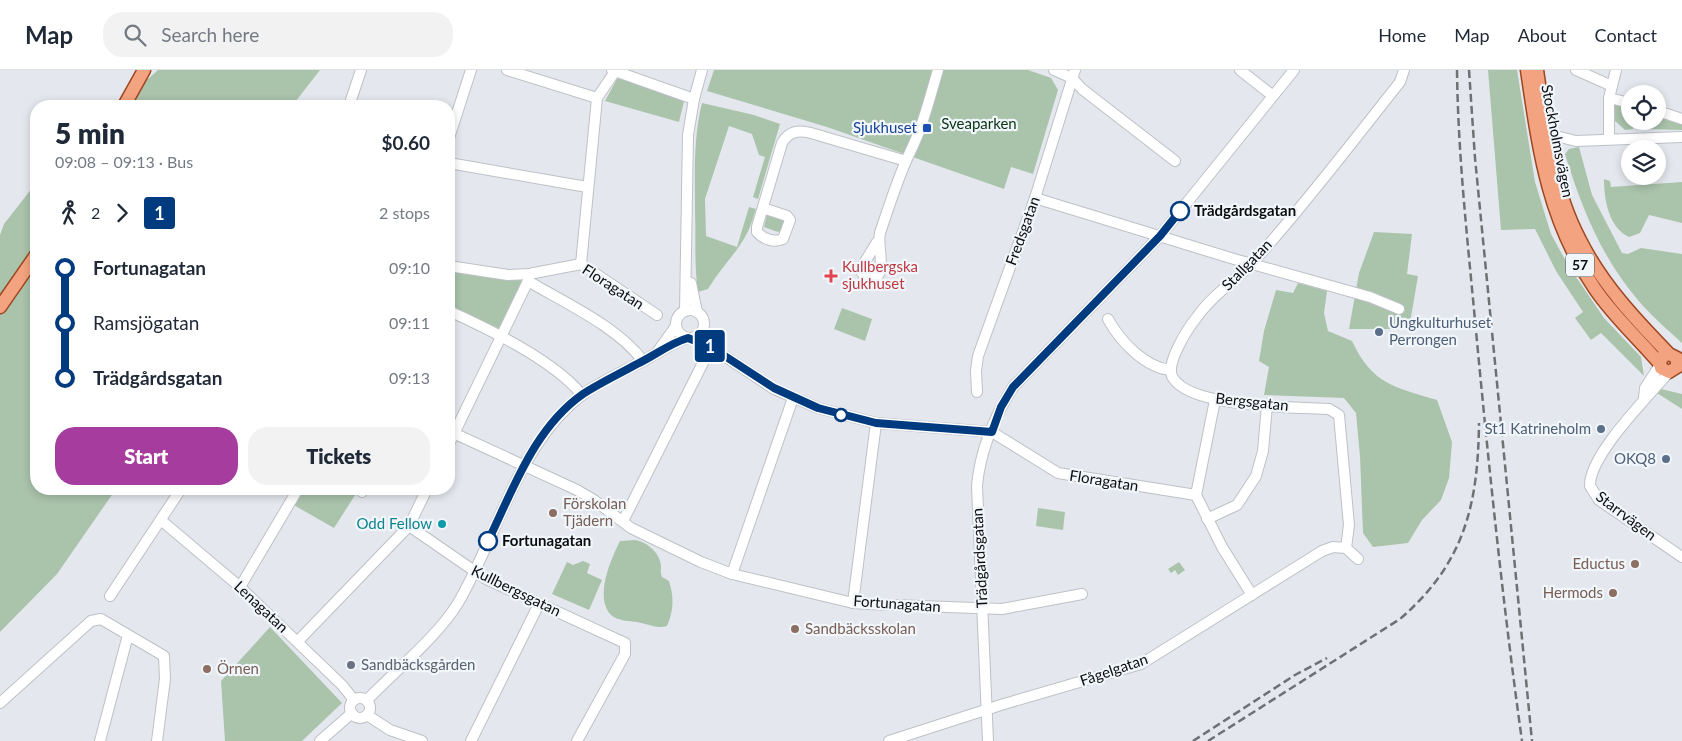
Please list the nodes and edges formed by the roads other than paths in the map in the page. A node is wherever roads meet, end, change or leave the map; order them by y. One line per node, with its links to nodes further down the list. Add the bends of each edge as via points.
1 (144, 70): 22 (main road)
2 (360, 70): 23 (street)
3 (471, 70): 26 (street)
4 (507, 70): 19 (street)
5 (702, 70): 21 (street)
6 (938, 70): 31 (street, via 920,129)
7 (1054, 70): 16 (street)
8 (1240, 70): 18 (street)
9 (1294, 70): 18 (street, Trädgårdsgatan)
10 (1404, 70): 41 (street, Stallgatan, via 1400,82)
11 (1528, 70): 30 (main road, Stockholmsvägen / 57)
12 (1537, 70): 30 (main road, Stockholmsvägen / 57)
13 (1576, 70): 17 (street)
14 (1616, 70): 17 (street)
15 (613, 71): 19 (street); 21 (street)
16 (1073, 74): 32 (street, via 1082,90); 35 (street, Fredsgatan)
17 (1612, 86): 20 (street)
18 (1273, 96): 37 (street, Trädgårdsgatan)
19 (598, 98): 34 (street)
20 (1609, 98): 24 (street); 29 (street)
21 (694, 99): 43 (street, via 688,135)
22 (127, 100)
23 (351, 100)
24 (1621, 101)
25 (1666, 113): 27 (street)
26 (455, 119)
27 (1682, 119)
28 (1682, 137): 29 (street)
29 (1609, 139): 30 (street, via 1576,141 1560,138)
30 (1544, 144): 59 (main road, Stockholmsvägen / 57, via 1556,215 1579,264 1610,309); 59 (main road, Stockholmsvägen / 57, via 1580,240 1620,301 1669,354 1675,356)
31 (906, 161): 36 (street, via 796,131 782,143); 38 (street)
32 (1175, 161)
33 (455, 164): 34 (street)
34 (587, 187): 40 (street)
35 (1035, 198): 37 (street); 61 (street, Fredsgatan, via 978,356)
36 (763, 208)
37 (1160, 236): 41 (street); 68 (street, Trädgårdsgatan, via 1013,387)
38 (877, 242)
39 (30, 264): 45 (main road)
40 (581, 264): 44 (street, Floragatan); 50 (street, Floragatan)
41 (1252, 264): 46 (street, via 1370,297); 60 (street, Stallgatan, via 1197,316 1178,347)
42 (455, 267): 44 (street, Floragatan)
43 (687, 268): 47 (street); 48 (street)
44 (529, 278): 54 (street); 58 (street, via 616,335)
45 (0, 307)
46 (1399, 309)
47 (685, 311): 48 (street); 52 (street, via 678,316)
48 (697, 312): 53 (street, via 702,316)
49 (455, 314): 54 (street)
50 (657, 315)
51 (1108, 319): 60 (street, via 1115,332 1149,364)
52 (676, 326): 55 (street, via 680,333); 57 (street)
53 (704, 326): 55 (street, via 700,334); 56 (street)
54 (502, 336): 62 (street, via 565,376); 67 (street)
55 (690, 338): 56 (street, Floragatan); 57 (street)
56 (711, 347): 63 (street, Floragatan); 77 (street)
57 (656, 354): 58 (street)
58 (643, 361): 62 (street)
59 (1672, 368): 80 (street, Starrvägen, via 1645,388 1644,398 1595,465 1590,479 1593,494 1599,500)
60 (1171, 370): 64 (street, Bergsgatan, via 1176,382)
61 (977, 392)
62 (582, 395): 70 (street, via 541,438)
63 (793, 398): 66 (street, Floragatan, via 840,415); 83 (street)
64 (1215, 400): 65 (street, Bergsgatan); 74 (street)
65 (1267, 405): 75 (street, via 1263,450 1256,476 1237,505); 79 (street, Bergsgatan, via 1330,410 1338,414 1349,525)
66 (876, 423): 68 (street, Floragatan); 88 (street)
67 (455, 424)
68 (992, 432): 74 (street, Floragatan, via 1058,474); 90 (street, Trädgårdsgatan, via 980,465 977,486)
69 (455, 434): 70 (street, Fortunagatan)
70 (525, 466): 77 (street, Fortunagatan, via 582,493); 82 (street)
71 (177, 495): 76 (street)
72 (294, 495): 84 (street)
73 (424, 495): 78 (street)
74 (1196, 495): 75 (street)
75 (1207, 519): 86 (street)
76 (162, 521): 84 (street, Lenagatan); 87 (street)
77 (623, 521): 83 (street, Fortunagatan, via 631,528)
78 (409, 526): 82 (street, Kullbergsgatan); 92 (street)
79 (1346, 548): 81 (street); 86 (street, Fågelgatan, via 1333,547 1322,551)
80 (1682, 557)
81 (1358, 559)
82 (473, 572): 89 (street, Kullbergsgatan); 94 (street, via 450,615)
83 (732, 574): 88 (street, Fortunagatan)
84 (240, 587): 92 (street, Lenagatan)
85 (1082, 594): 90 (street, Fortunagatan, via 1002,609)
86 (1252, 595): 96 (street, Fågelgatan, via 1141,664)
87 (110, 596)
88 (853, 603): 90 (street, Fortunagatan)
89 (539, 604): 103 (street); 104 (street, Kullbergsgatan, via 619,639 627,647)
90 (982, 609): 96 (street, Trädgårdsgatan)
91 (128, 635): 95 (street, via 100,619 91,621); 99 (street); 100 (street, via 164,656 165,679)
92 (298, 641): 93 (street, Lenagatan)
93 (354, 700): 94 (street); 97 (street)
94 (367, 700): 98 (street, via 370,709)
95 (0, 703)
96 (986, 710): 105 (street, Fågelgatan); 106 (street, Trädgårdsgatan)
97 (352, 713): 98 (street, via 360,717); 101 (street)
98 (367, 715): 102 (street, via 390,730)
99 (100, 741)
100 (157, 741)
101 (320, 741)
102 (422, 741)
103 (471, 741)
104 (577, 741)
105 (889, 741)
106 (988, 741)

